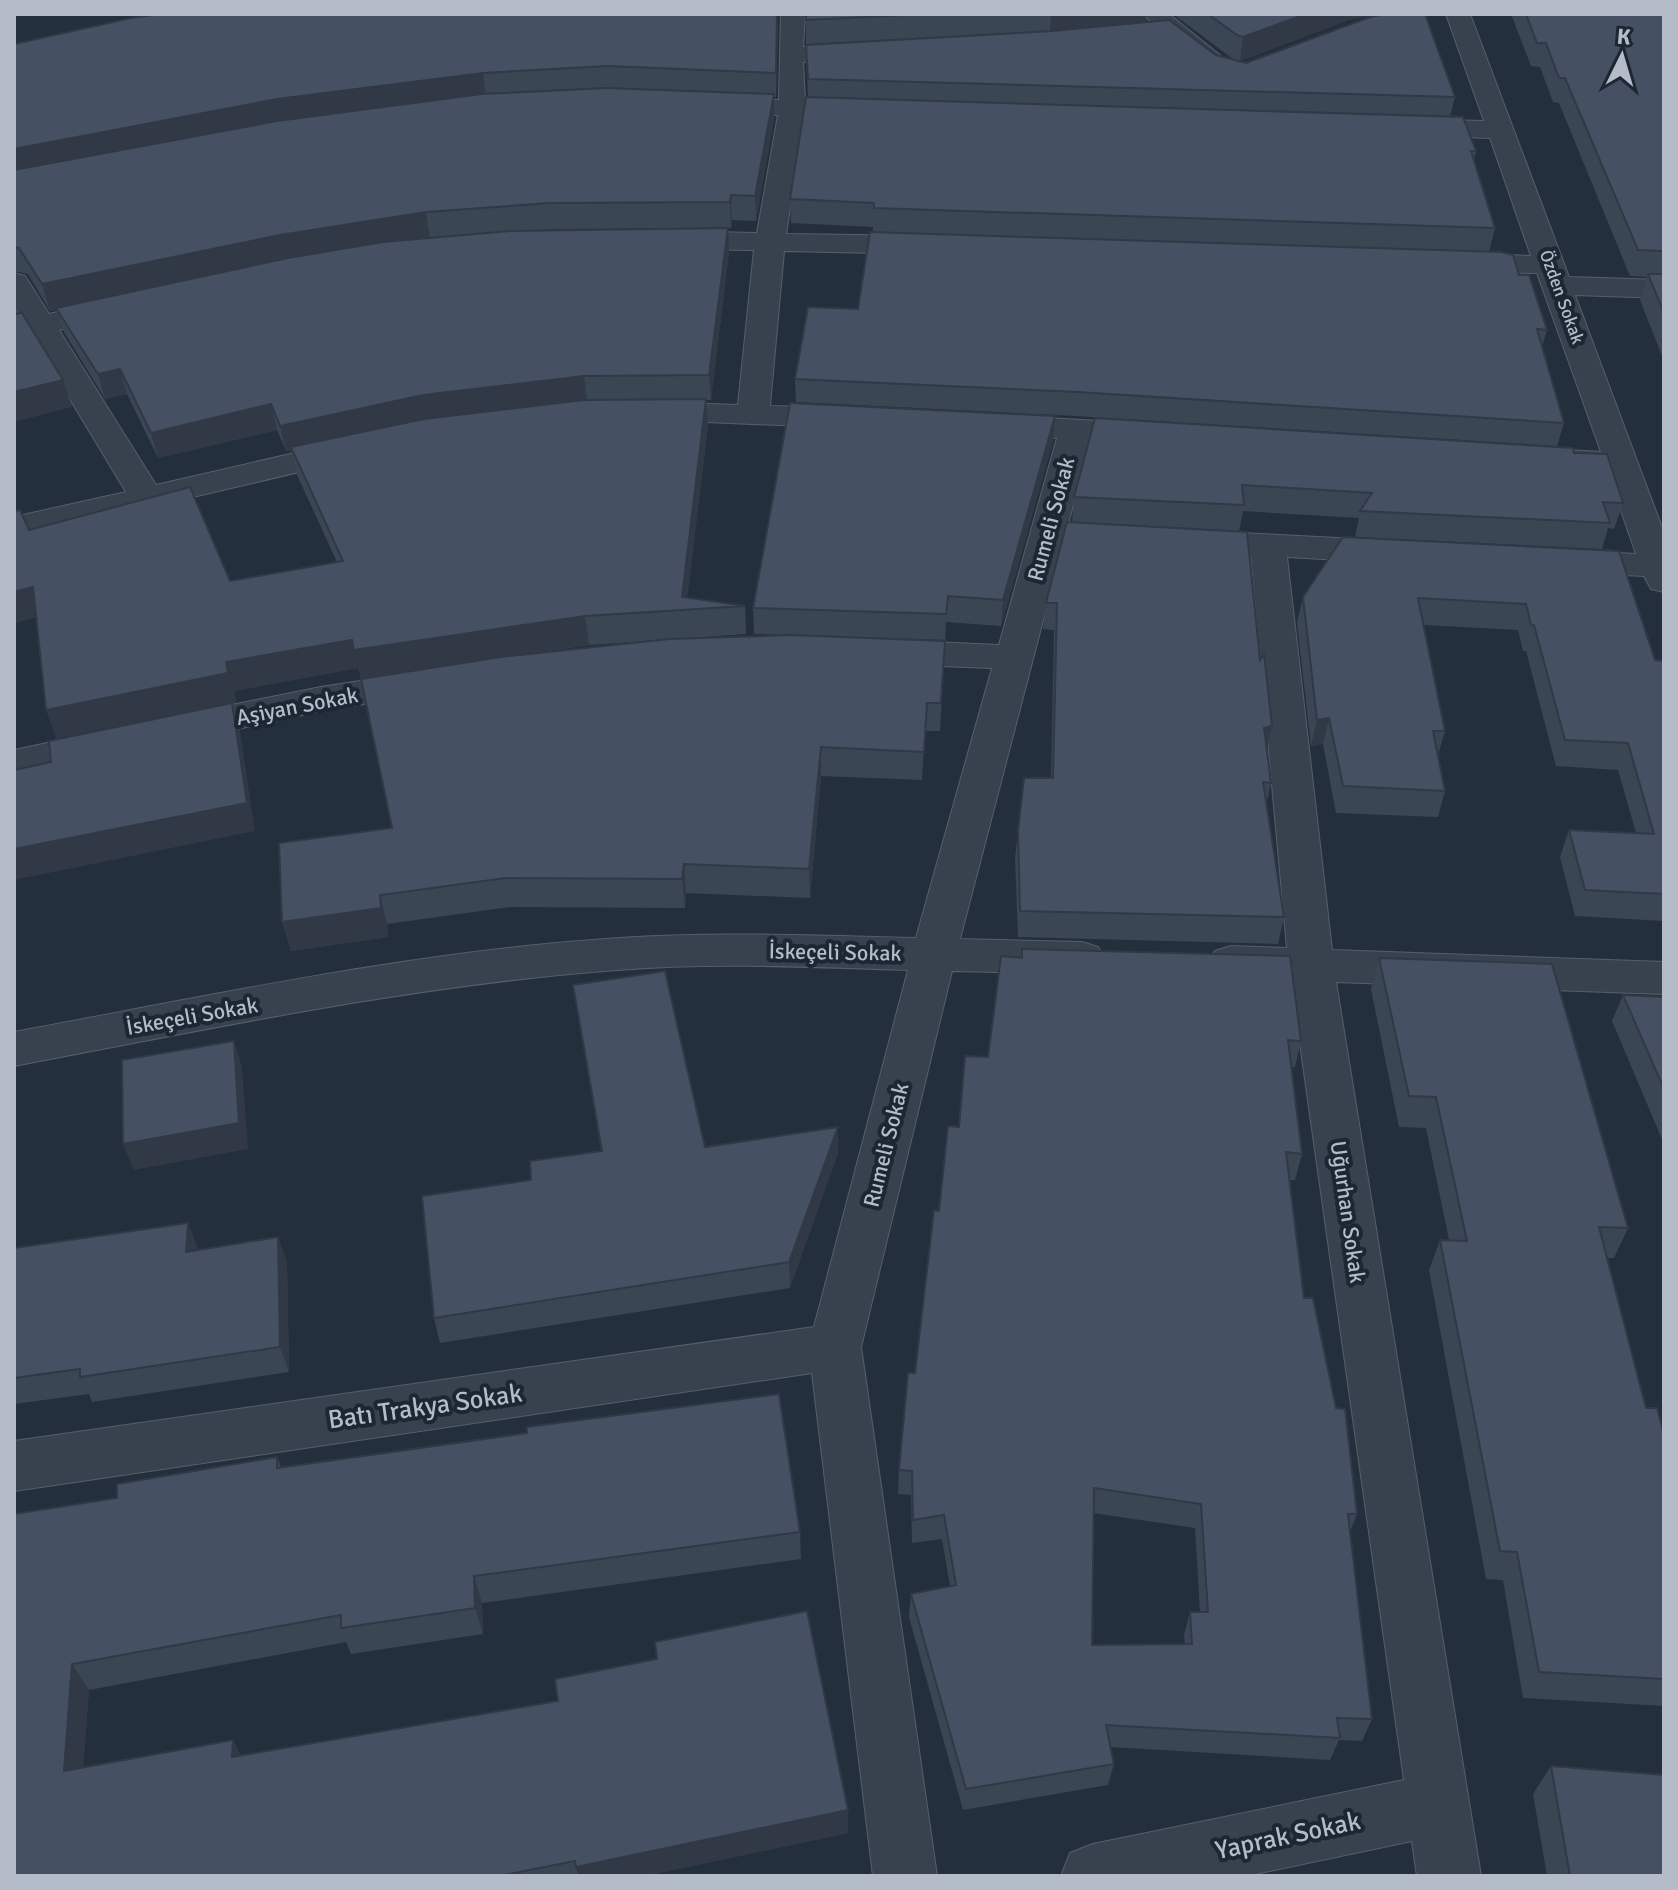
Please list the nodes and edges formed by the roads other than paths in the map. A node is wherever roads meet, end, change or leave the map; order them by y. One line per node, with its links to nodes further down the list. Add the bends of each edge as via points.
1 (793, 14): 5 (street)
2 (1458, 14): 11 (street, Özden Sokak)
3 (1156, 25): 6 (street)
4 (887, 50): 5 (street)
5 (790, 55): 8 (street)
6 (1229, 71)
7 (687, 103): 8 (street)
8 (792, 110): 9 (street); 13 (street)
9 (886, 112)
10 (1390, 126): 11 (street)
11 (1502, 130): 16 (street, Özden Sokak)
12 (647, 240): 13 (street)
13 (770, 240): 14 (street); 22 (street)
14 (961, 246)
15 (1423, 261): 16 (street)
16 (1554, 275): 18 (street); 29 (street, Özden Sokak)
17 (14, 282): 20 (street)
18 (1664, 289)
19 (145, 301): 20 (street)
20 (27, 327): 30 (street)
21 (618, 413): 22 (street)
22 (753, 413): 23 (street)
23 (876, 419)
24 (968, 424): 25 (street)
25 (1076, 429): 26 (street); 38 (street, Rumeli Sokak, via 1063,535)
26 (1185, 436)
27 (383, 443): 30 (street)
28 (1514, 457): 29 (street)
29 (1623, 464): 36 (street, Özden Sokak)
30 (145, 495): 31 (street)
31 (14, 528)
32 (1205, 542): 33 (street)
33 (1268, 546): 34 (street); 44 (street, Uğurhan Sokak)
34 (1424, 554)
35 (1534, 560): 36 (street)
36 (1661, 574)
37 (857, 651): 38 (street)
38 (1014, 657): 41 (street, Rumeli Sokak)
39 (458, 678): 40 (street, Aşiyan Sokak, via 321,699)
40 (14, 763)
41 (934, 954): 42 (street, İskeçeli Sokak); 46 (street, İskeçeli Sokak, via 705,949 547,960 363,985); 47 (street, Rumeli Sokak)
42 (1122, 959)
43 (1185, 961): 44 (street)
44 (1311, 964): 45 (street); 49 (street, Uğurhan Sokak)
45 (1664, 978)
46 (14, 1049)
47 (835, 1347): 48 (street, Batı Trakya Sokak); 50 (street, Rumeli Sokak)
48 (14, 1466)
49 (1436, 1805): 51 (street, Yaprak Sokak); 52 (street, Uğurhan Sokak)
50 (905, 1876)
51 (1093, 1876)
52 (1449, 1876)

